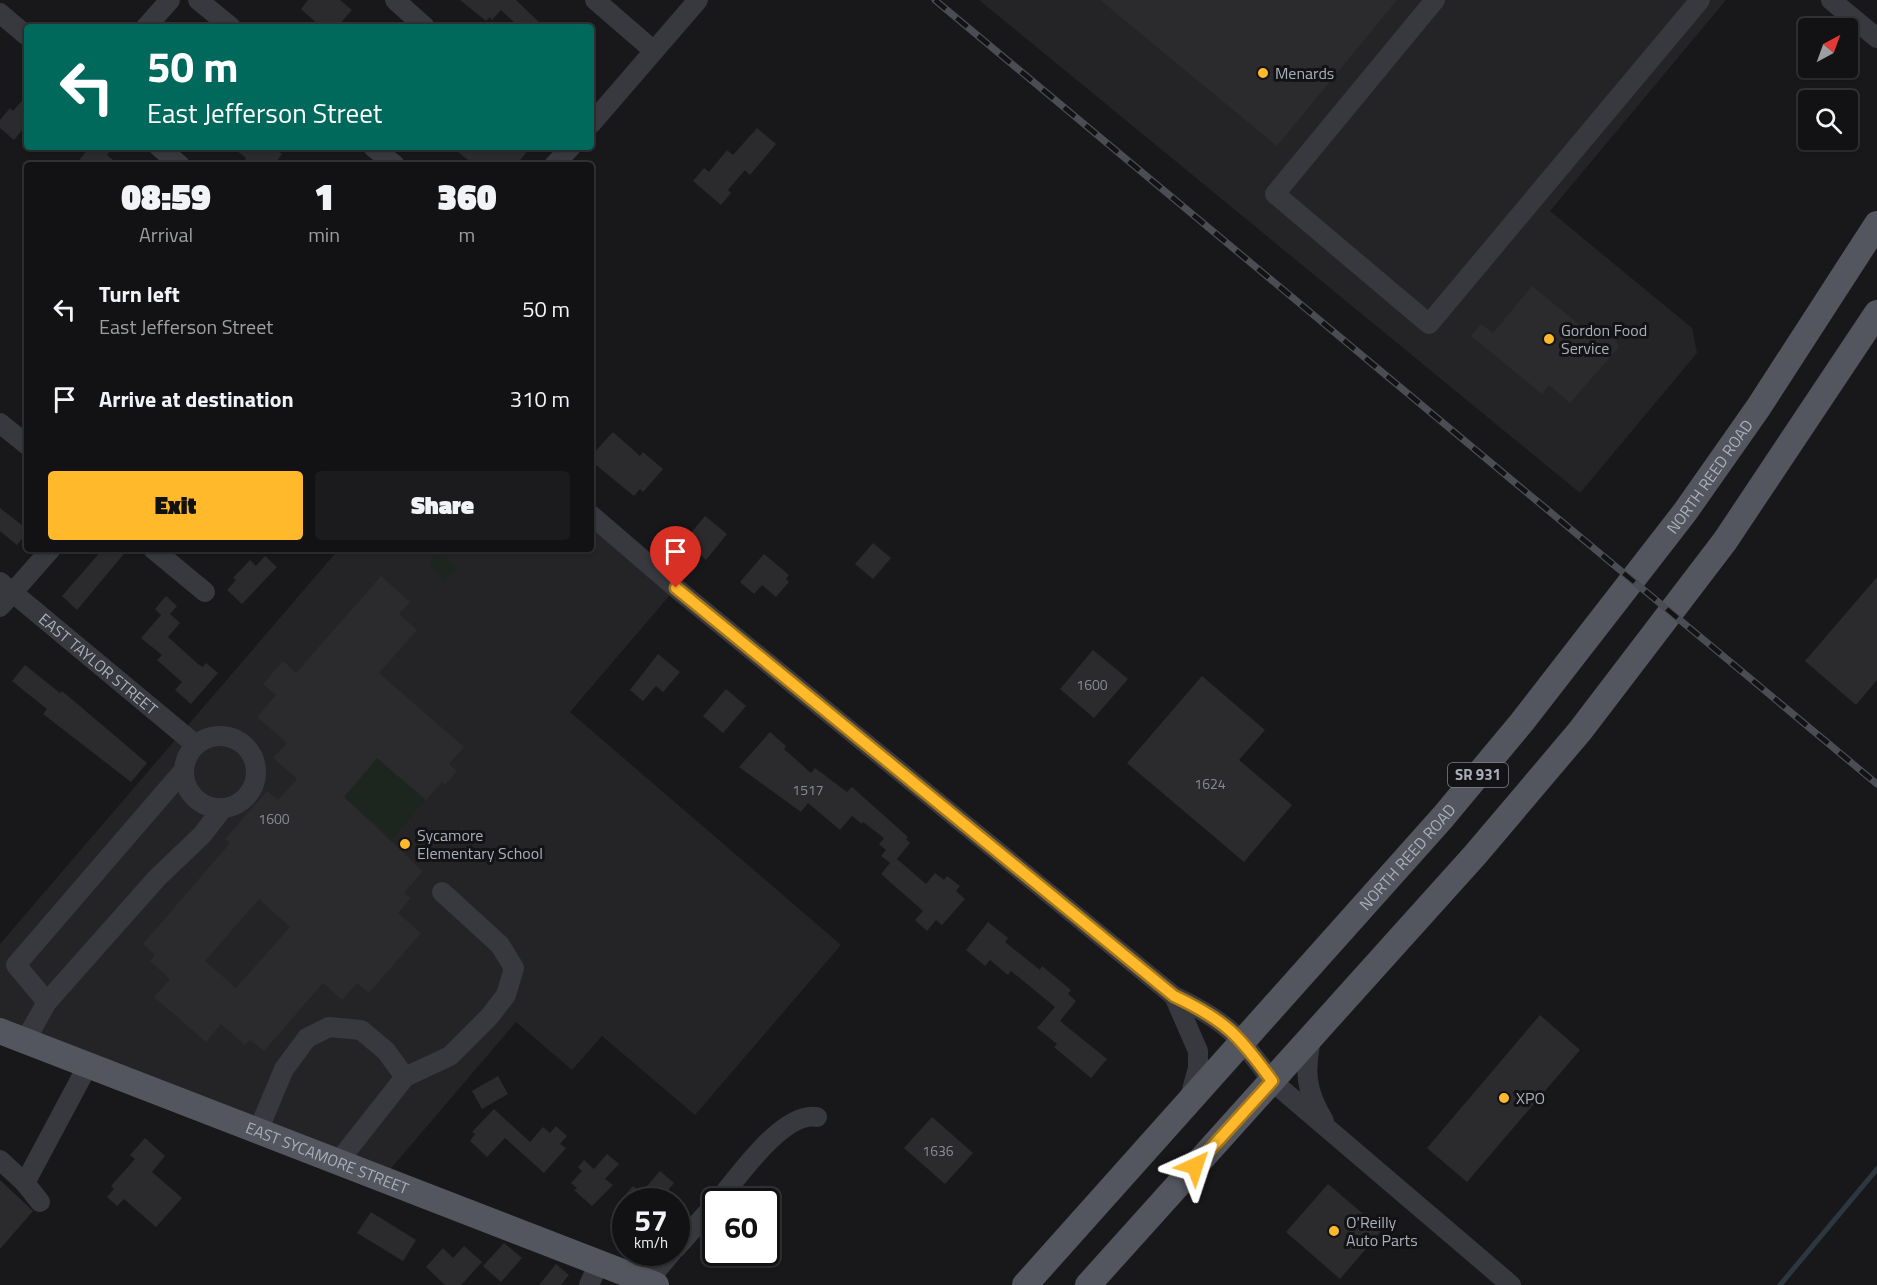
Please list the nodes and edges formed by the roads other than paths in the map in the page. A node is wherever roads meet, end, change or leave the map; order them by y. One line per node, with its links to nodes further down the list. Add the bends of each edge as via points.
1 (170, 0): 10 (street)
2 (198, 0): 11 (street)
3 (395, 0): 12 (street)
4 (595, 0): 15 (street)
5 (698, 0): 15 (street)
6 (1435, 0): 7 (street, via 1275,194 1429,324)
7 (1700, 0)
8 (1832, 0): 14 (street)
9 (0, 13): 13 (street)
10 (149, 24)
11 (227, 24)
12 (422, 24)
13 (24, 33)
14 (1877, 38)
15 (654, 51): 16 (street)
16 (594, 121)
17 (162, 150): 19 (street)
18 (377, 150): 20 (street)
19 (176, 162)
20 (391, 162)
21 (1877, 224): 38 (main road, NORTH REED ROAD / SR 931, via 1758,408 1634,581 1443,817)
22 (1877, 313): 36 (main road, SR 931, via 1725,541 1587,722 1475,855)
23 (0, 423): 24 (street)
24 (24, 443)
25 (594, 518): 34 (street)
26 (48, 552): 29 (street)
27 (157, 552): 28 (street)
28 (205, 592)
29 (4, 594): 30 (street, EAST TAYLOR STREET)
30 (196, 745): 31 (street); 32 (street, via 219,736 231,737 247,748 256,764 253,788 246,798)
31 (184, 770): 32 (street, via 188,788 199,802); 35 (street, via 16,965)
32 (223, 808): 35 (street)
33 (442, 892): 40 (street, via 500,945 514,968 506,995 450,1056)
34 (1174, 996): 38 (street, via 1210,1013); 42 (street, via 1198,1051 1198,1068)
35 (47, 1002): 37 (street)
36 (1312, 1035): 41 (main road, SR 931); 45 (street, via 1306,1072 1308,1087)
37 (9, 1039): 39 (main road, EAST SYCAMORE STREET)
38 (1243, 1041): 41 (street); 42 (main road, NORTH REED ROAD / SR 931)
39 (88, 1065): 44 (main road, EAST SYCAMORE STREET); 48 (street)
40 (405, 1077): 44 (street, via 386,1051 361,1030 329,1027 307,1038 284,1069); 47 (street)
41 (1272, 1081): 45 (street); 57 (main road, SR 931)
42 (1189, 1101): 56 (main road, NORTH REED ROAD / SR 931)
43 (817, 1117): 49 (street, via 806,1116 782,1128)
44 (258, 1131): 47 (main road, EAST SYCAMORE STREET)
45 (1332, 1133): 58 (street)
46 (0, 1160): 48 (street)
47 (338, 1162): 54 (main road, EAST SYCAMORE STREET)
48 (25, 1182): 50 (street)
49 (728, 1188)
50 (40, 1202)
51 (702, 1218): 52 (street)
52 (690, 1232)
53 (663, 1266): 55 (street)
54 (594, 1274): 55 (main road, EAST SYCAMORE STREET)
55 (651, 1283)
56 (1025, 1285)
57 (1088, 1285)
58 (1511, 1285)

